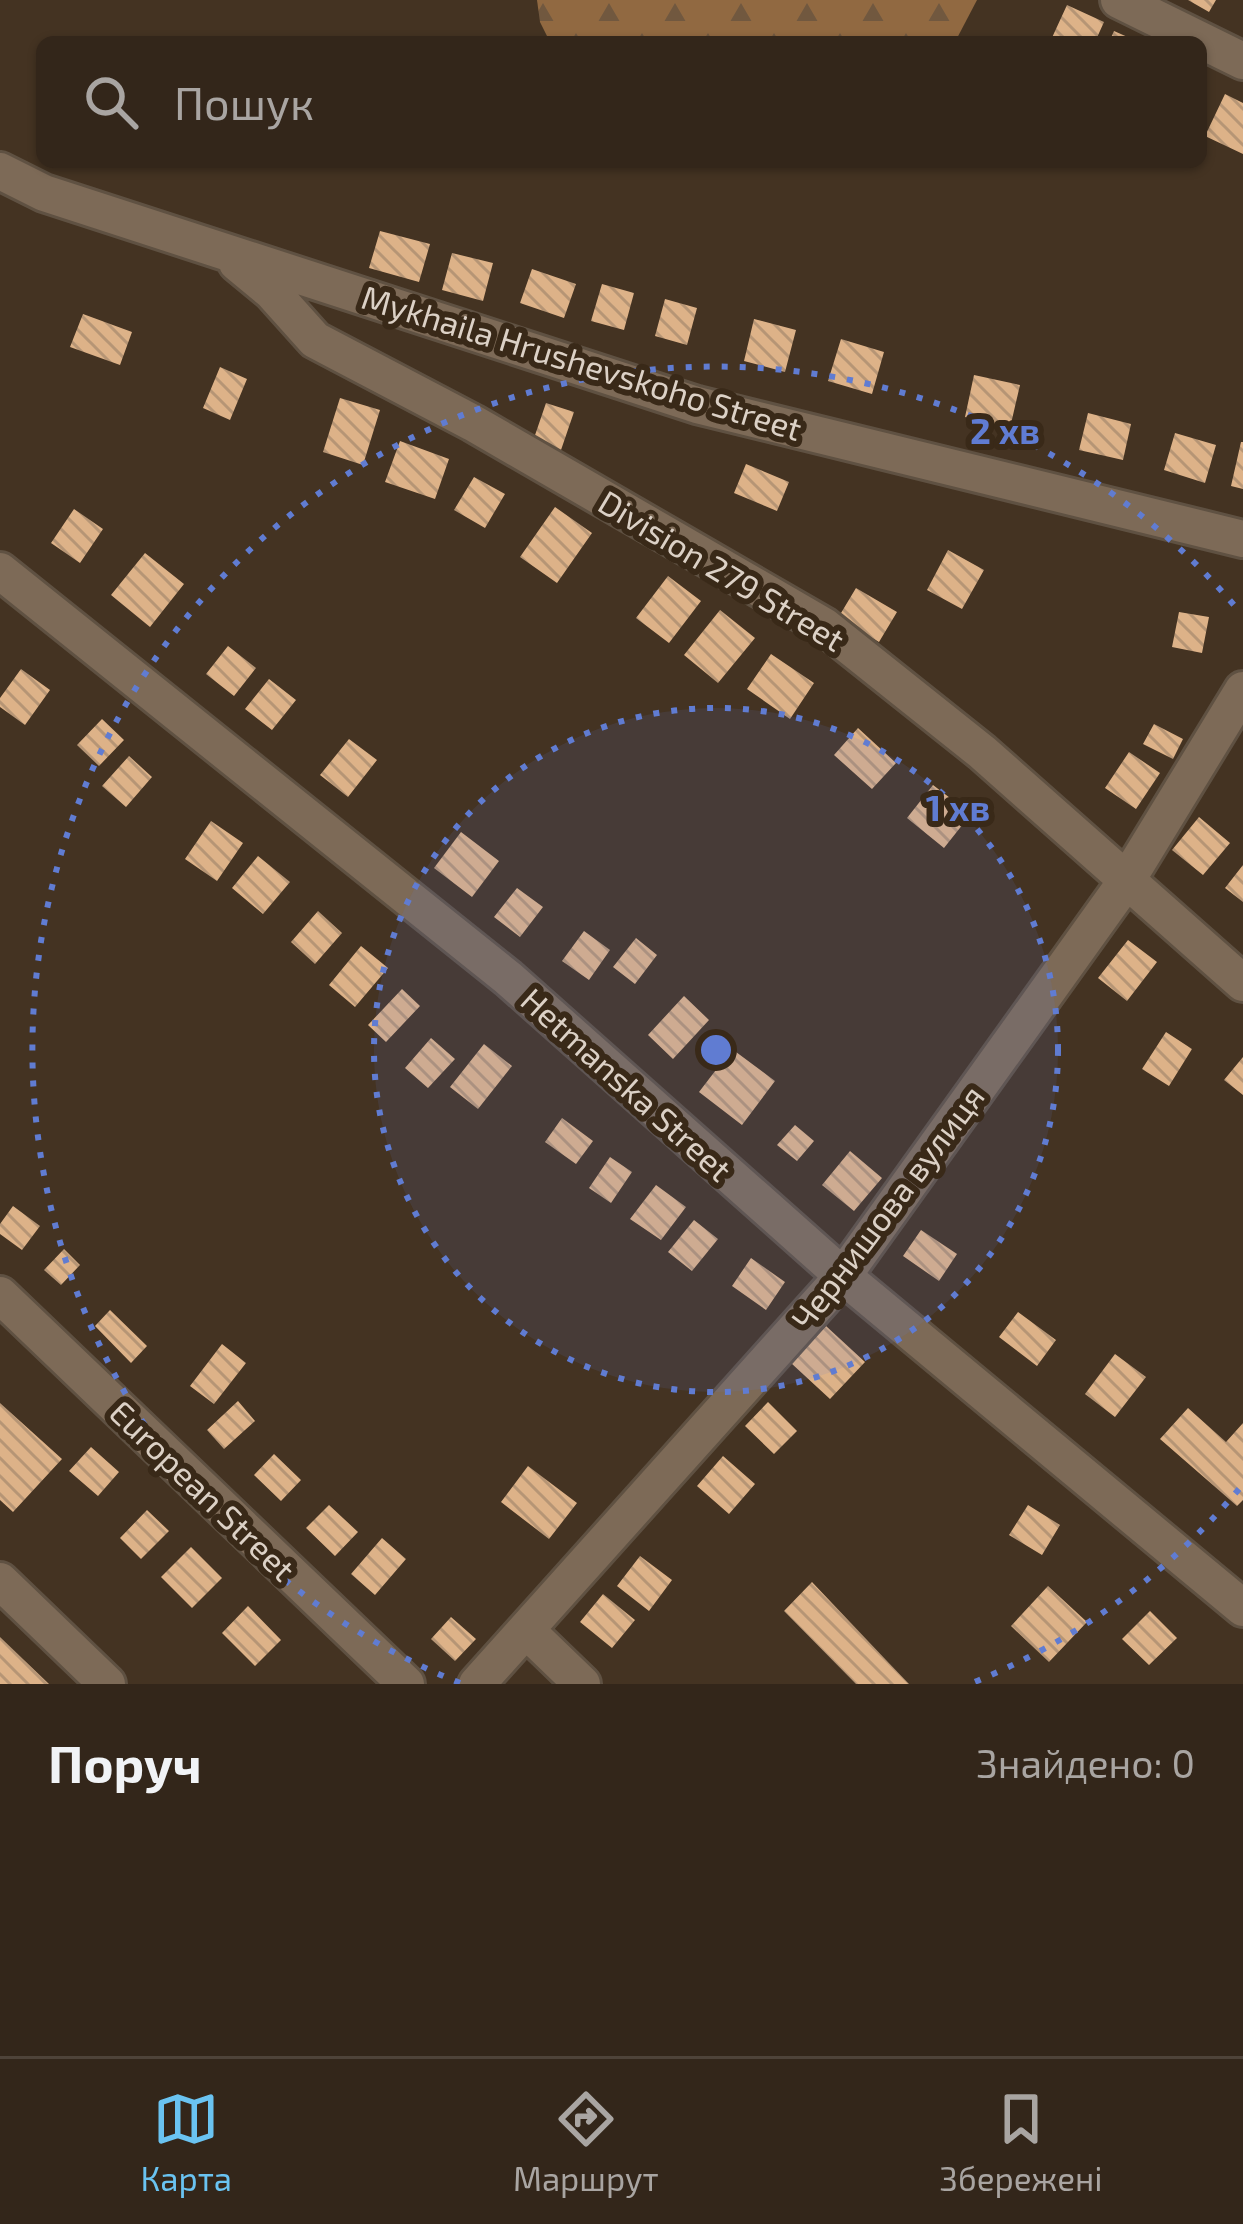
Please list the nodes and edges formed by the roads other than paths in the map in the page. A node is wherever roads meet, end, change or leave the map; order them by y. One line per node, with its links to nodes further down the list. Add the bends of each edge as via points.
1 (1119, 0): 2 (street)
2 (1192, 36)
3 (1207, 43): 4 (street)
4 (1243, 61)
5 (0, 171): 6 (street, Mykhaila Hrushevskoho Street, via 44,194)
6 (225, 252): 7 (street, Mykhaila Hrushevskoho Street, via 698,405); 10 (street, Division 279 Street, via 315,340 824,626)
7 (1243, 539)
8 (0, 572): 12 (street, Hetmanska Street, via 508,978)
9 (1243, 690): 10 (street, Чернишова вулиця)
10 (1127, 880): 11 (street, Division 279 Street); 12 (street, Чернишова вулиця)
11 (1243, 982)
12 (843, 1276): 15 (street, Hetmanska Street); 16 (street, Чернишова вулиця)
13 (0, 1295): 18 (street, European Street)
14 (0, 1581): 17 (street)
15 (1243, 1608)
16 (526, 1630): 19 (street, Чернишова вулиця); 20 (street)
17 (107, 1684)
18 (406, 1684)
19 (477, 1684)
20 (582, 1684)

